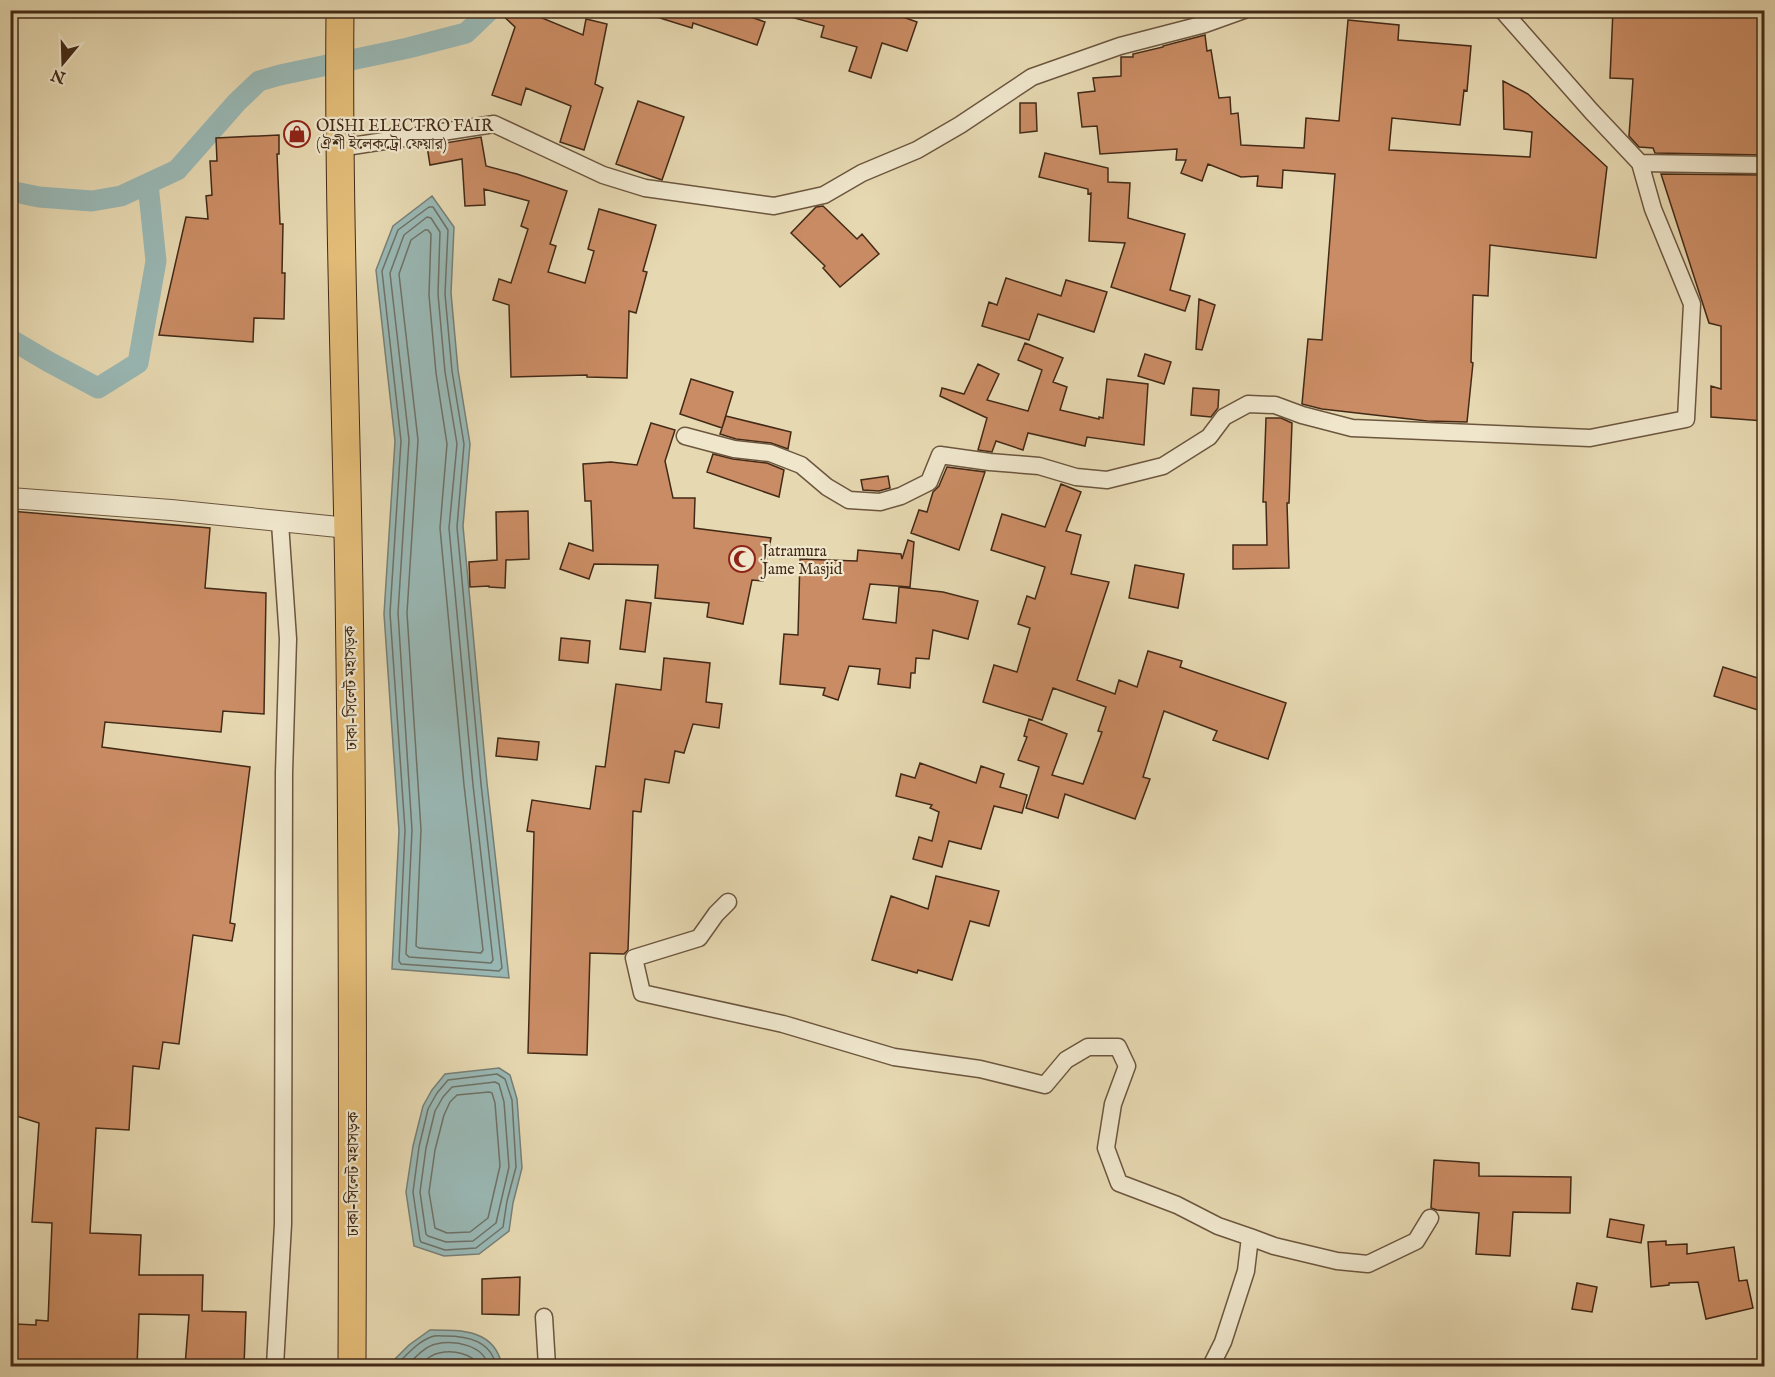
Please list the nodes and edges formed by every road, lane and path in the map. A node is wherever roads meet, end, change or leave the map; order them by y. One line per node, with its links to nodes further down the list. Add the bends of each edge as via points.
1 (1244, 10): 4 (street, via 1120,46 1032,77 917,150 861,173 824,195 774,206 645,188 603,175 494,124)
2 (1502, 10): 5 (street)
3 (340, 13): 4 (highway, ঢাকা-সিলেট মহাসড়ক)
4 (339, 148): 10 (highway, ঢাকা-সিলেট মহাসড়ক)
5 (1640, 163): 6 (street); 7 (street, via 1653,209 1692,304 1686,419 1590,438 1352,428 1275,405 1248,404 1224,417 1209,437 1163,466 1107,480 1076,477 1039,466 940,455 929,482 880,502 849,500 801,465 770,453 734,449)
6 (1764, 165)
7 (686, 436)
8 (10, 498): 9 (street)
9 (280, 523): 10 (street); 15 (street, via 288,639 284,773 284,1224)
10 (348, 528): 16 (highway, ঢাকা-সিলেট মহাসড়ক)
11 (728, 902): 13 (street, via 699,938 634,958 642,993 783,1024 894,1058 980,1070 1045,1085 1066,1060 1088,1047 1118,1047 1127,1066 1113,1104 1106,1148 1119,1182)
12 (1430, 1218): 13 (street, via 1416,1241 1368,1264 1336,1261)
13 (1250, 1237): 18 (street, via 1246,1271)
14 (544, 1317): 17 (street)
15 (276, 1366)
16 (352, 1366)
17 (548, 1366)
18 (1211, 1366)

